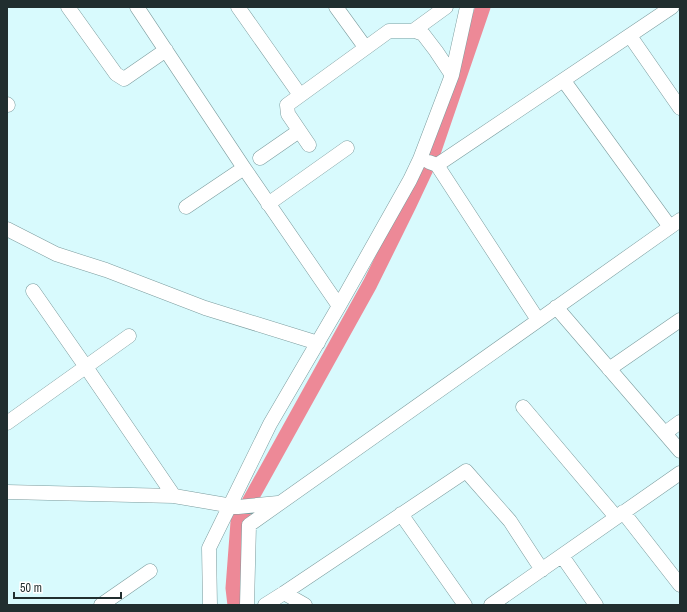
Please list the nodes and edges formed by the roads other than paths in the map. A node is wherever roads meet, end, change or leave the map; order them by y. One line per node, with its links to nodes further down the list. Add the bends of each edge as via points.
1 (68, 7): 11 (street, via 116,74 124,79)
2 (137, 7): 11 (street)
3 (238, 7): 14 (street)
4 (336, 7): 10 (street)
5 (446, 7): 8 (street)
6 (467, 7): 12 (street)
7 (672, 7): 9 (street)
8 (412, 31): 10 (street, via 389,31); 12 (street, via 423,34)
9 (630, 36): 13 (street); 15 (street)
10 (365, 47): 14 (street)
11 (166, 50): 22 (street)
12 (452, 75): 20 (street)
13 (564, 81): 21 (street); 25 (street)
14 (300, 95): 16 (street, via 287,105 288,114)
15 (680, 108)
16 (299, 131): 17 (street); 19 (street)
17 (309, 145)
18 (347, 148): 23 (street)
19 (260, 158)
20 (420, 159): 21 (street); 28 (street)
21 (435, 165): 30 (street)
22 (244, 168): 23 (street); 24 (street)
23 (268, 204): 28 (street)
24 (186, 207)
25 (675, 224): 29 (street)
26 (7, 229): 33 (street, via 56,254 205,308)
27 (33, 291): 34 (street)
28 (339, 306): 33 (street)
29 (556, 307): 30 (street); 35 (street)
30 (538, 320): 44 (street)
31 (680, 320): 35 (street)
32 (130, 336): 34 (street)
33 (318, 343): 45 (street, via 270,424)
34 (86, 367): 38 (street); 43 (street)
35 (609, 369): 39 (street)
36 (522, 407): 47 (street)
37 (680, 422): 39 (street)
38 (7, 423)
39 (664, 433): 40 (street)
40 (680, 451)
41 (680, 473): 47 (street)
42 (7, 492): 43 (street)
43 (174, 496): 45 (street)
44 (281, 503): 45 (street); 55 (street, via 249,525)
45 (234, 506): 54 (street, via 210,548)
46 (401, 514): 50 (street, via 466,471 510,521); 52 (street); 58 (street)
47 (620, 515): 48 (street); 51 (street)
48 (562, 556): 50 (street); 60 (street)
49 (150, 570): 53 (street)
50 (542, 570): 59 (street)
51 (680, 585)
52 (284, 593): 56 (street); 57 (street)
53 (101, 605)
54 (210, 605)
55 (247, 605)
56 (265, 605)
57 (304, 605)
58 (465, 605)
59 (491, 605)
60 (596, 605)

